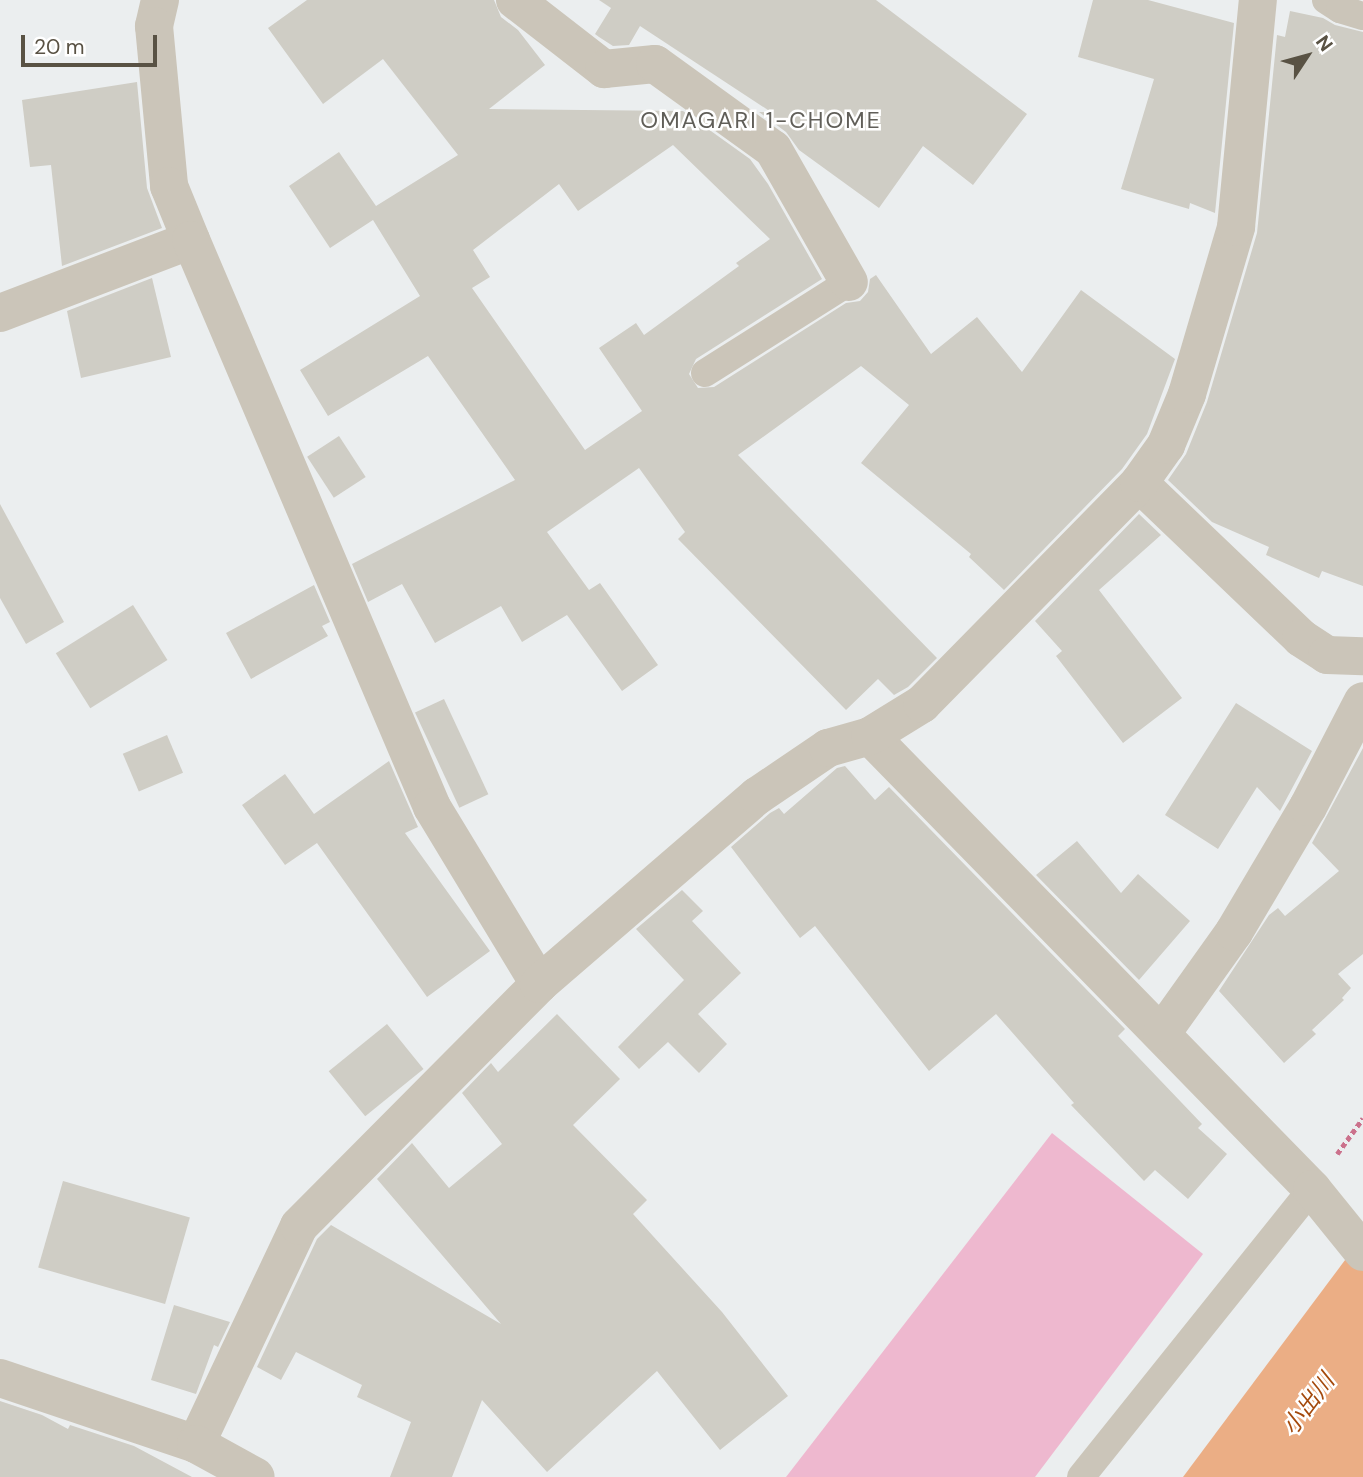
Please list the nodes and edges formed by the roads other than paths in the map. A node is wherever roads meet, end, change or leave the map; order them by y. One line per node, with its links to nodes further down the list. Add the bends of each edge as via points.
1 (160, 0): 6 (street, via 155,26 169,186)
2 (514, 0): 7 (street, via 604,69 656,64 773,149)
3 (1258, 0): 10 (street, via 1236,227 1187,394 1166,445)
4 (1326, 0): 5 (lane)
5 (1363, 16)
6 (191, 240): 8 (street); 14 (street, via 432,807)
7 (849, 282): 9 (lane)
8 (0, 313)
9 (705, 373)
10 (1139, 483): 11 (street, via 1301,638 1327,655); 13 (street, via 922,704)
11 (1363, 656)
12 (1363, 701): 15 (street, via 1308,807 1234,932)
13 (870, 736): 14 (street, via 828,748 757,796); 15 (street)
14 (538, 985): 19 (street, via 299,1226)
15 (1162, 1033): 16 (street)
16 (1317, 1194): 17 (street); 21 (lane)
17 (1363, 1252)
18 (0, 1378): 19 (street)
19 (196, 1444): 20 (street)
20 (256, 1477)
21 (1081, 1477)

